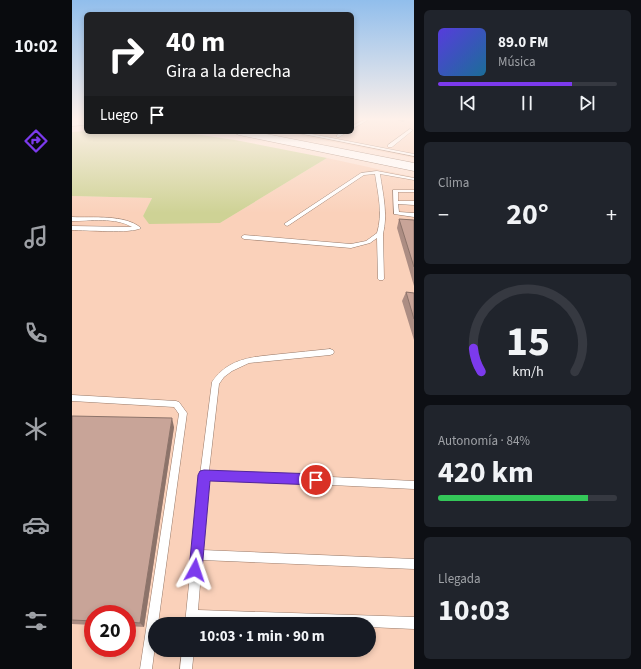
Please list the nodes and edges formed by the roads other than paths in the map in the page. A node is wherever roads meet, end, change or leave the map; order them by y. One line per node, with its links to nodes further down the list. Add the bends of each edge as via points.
1 (335, 151): 4 (main road)
2 (394, 151): 3 (lane)
3 (414, 155)
4 (414, 167)
5 (377, 172): 6 (lane); 12 (lane, via 363,174); 14 (lane, via 381,198)
6 (414, 179)
7 (414, 191): 8 (lane, via 395,191)
8 (396, 202): 9 (lane); 10 (lane, via 396,213)
9 (414, 203)
10 (414, 215)
11 (72, 219): 13 (lane, via 121,221 132,223 138,228)
12 (288, 224)
13 (72, 228)
14 (380, 234): 15 (lane, via 368,242 351,246); 16 (lane)
15 (244, 237)
16 (381, 280)
17 (330, 352): 19 (lane, via 249,360 236,364 220,376 215,384)
18 (72, 398): 27 (lane, via 176,404 183,413)
19 (204, 475): 20 (lane); 21 (lane)
20 (414, 485)
21 (197, 555): 22 (lane); 23 (lane)
22 (414, 564)
23 (191, 617)
24 (376, 622): 25 (lane)
25 (414, 623)
26 (187, 657): 28 (lane)
27 (146, 669)
28 (186, 669)

